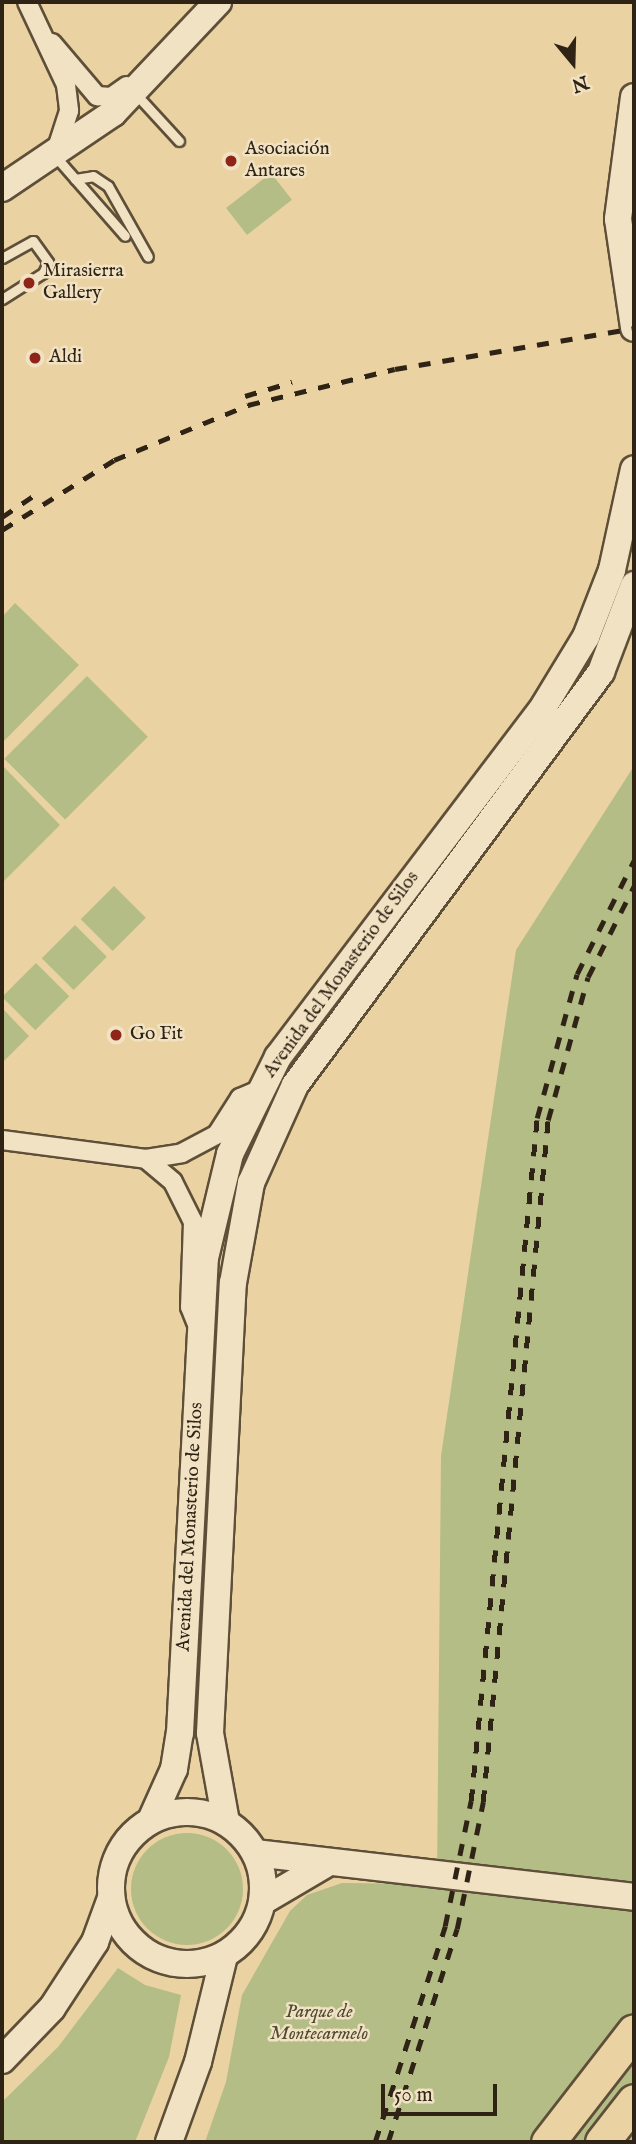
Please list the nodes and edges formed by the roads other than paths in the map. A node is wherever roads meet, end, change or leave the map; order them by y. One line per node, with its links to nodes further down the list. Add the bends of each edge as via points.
1 (27, 2): 4 (street)
2 (218, 2): 3 (street)
3 (190, 32): 4 (street, via 106,99 82,86); 5 (street)
4 (51, 43): 8 (street, via 69,102)
5 (134, 92): 7 (lane); 8 (street)
6 (634, 97): 15 (street, via 618,219)
7 (179, 141)
8 (54, 155): 9 (lane); 10 (street)
9 (75, 179): 11 (lane); 12 (lane, via 93,176 107,186)
10 (2, 188)
11 (125, 236)
12 (148, 257)
13 (2, 258): 14 (lane, via 33,241 48,262 43,273)
14 (2, 299)
15 (634, 328)
16 (634, 469): 18 (street, Avenida del Monasterio de Silos, via 612,570 572,660)
17 (634, 585): 23 (street, Avenida del Monasterio de Silos, via 601,672 295,1085 251,1183 233,1283 210,1733)
18 (259, 1090): 20 (street, via 240,1098 210,1140); 21 (street, Avenida del Monasterio de Silos, via 221,1183 205,1258)
19 (2, 1140): 20 (street)
20 (146, 1159): 21 (street, via 177,1188 193,1222 190,1307)
21 (201, 1333): 22 (street, Avenida del Monasterio de Silos, via 180,1733 174,1769)
22 (151, 1820): 23 (street, via 189,1813); 27 (street, via 119,1853)
23 (226, 1822): 24 (street)
24 (255, 1853): 25 (street); 28 (street)
25 (324, 1865): 26 (street, via 383,1863); 28 (street)
26 (634, 1896)
27 (111, 1898): 29 (street, via 128,1938 148,1955 199,1964); 31 (street, via 95,1942 52,2008)
28 (263, 1901): 29 (street, via 250,1933)
29 (224, 1956): 33 (street, via 198,2063)
30 (634, 2031): 34 (highway)
31 (2, 2060)
32 (634, 2101): 35 (highway)
33 (169, 2142)
34 (548, 2142)
35 (602, 2142)

